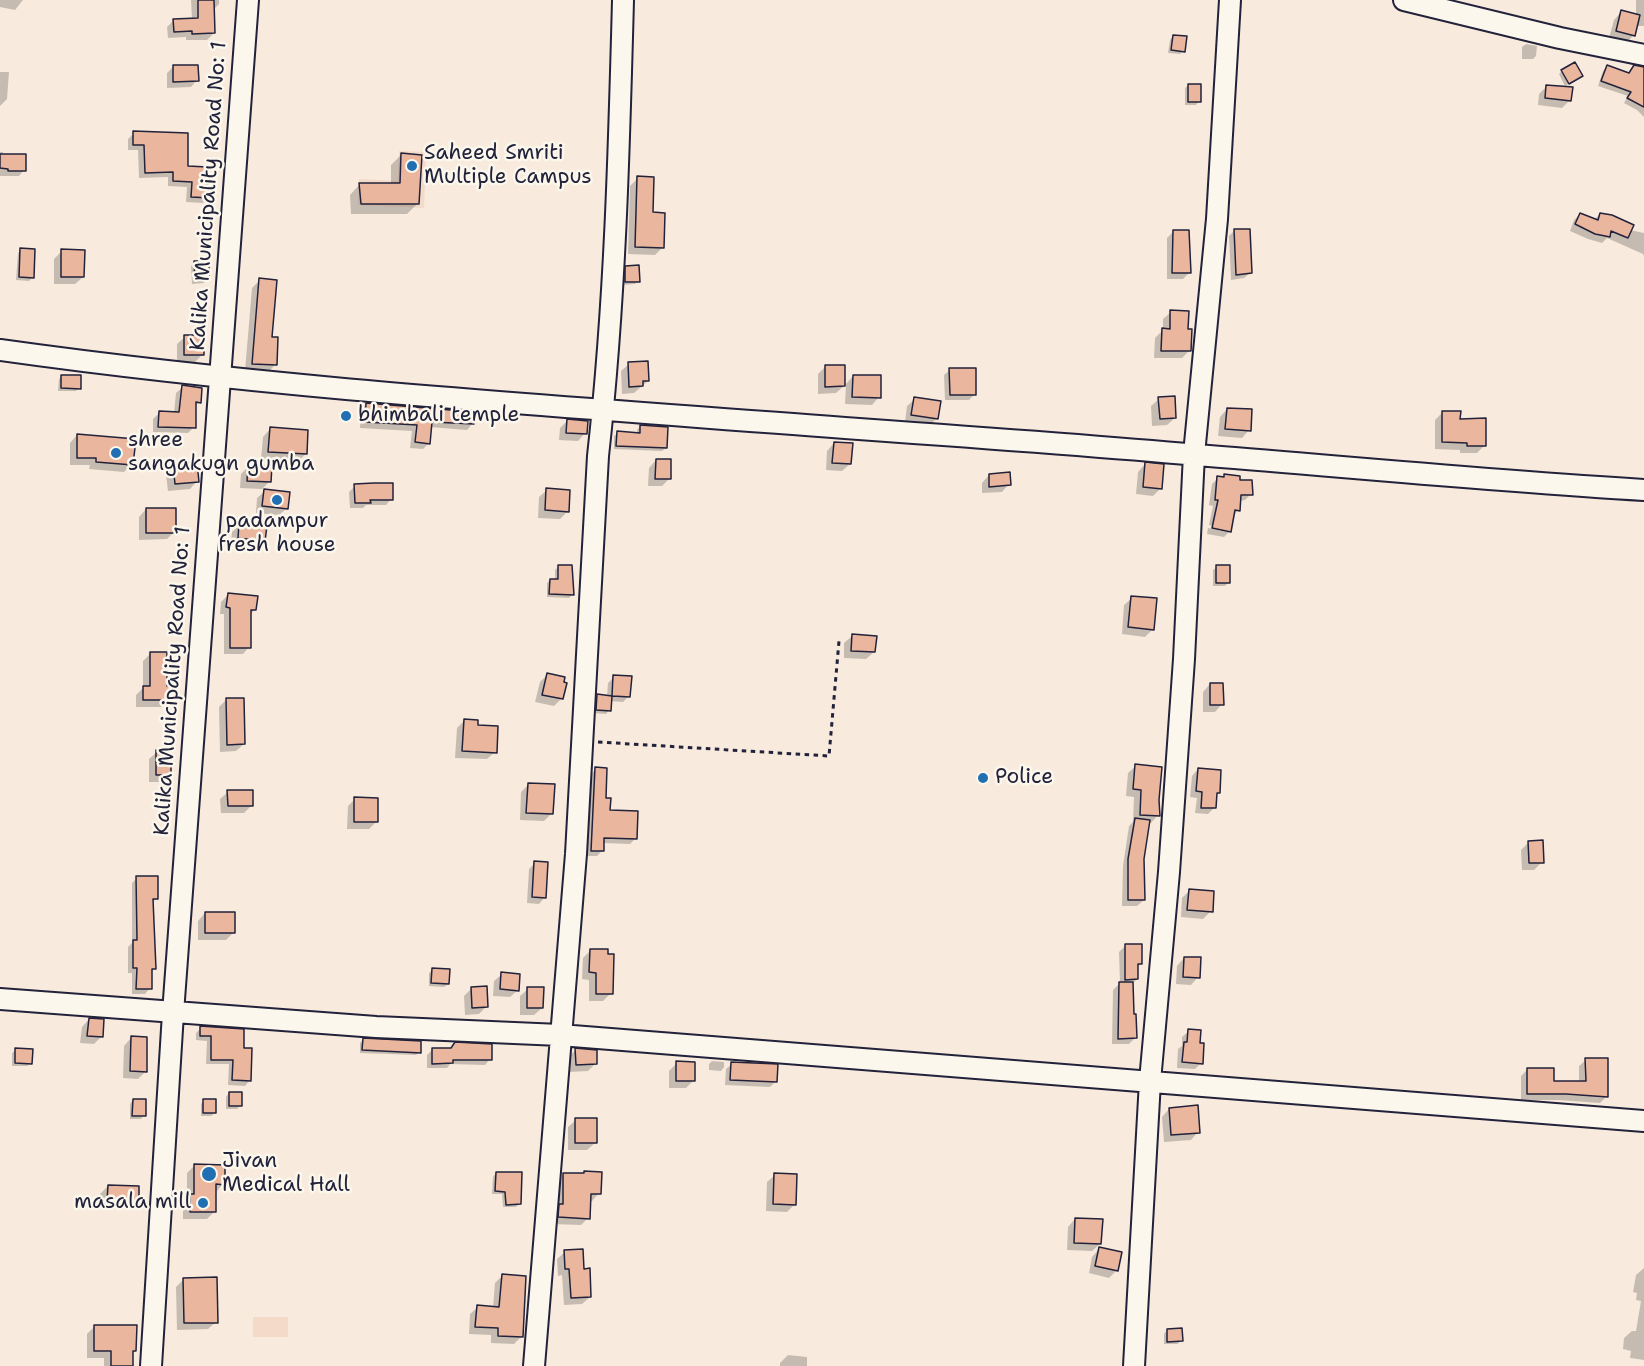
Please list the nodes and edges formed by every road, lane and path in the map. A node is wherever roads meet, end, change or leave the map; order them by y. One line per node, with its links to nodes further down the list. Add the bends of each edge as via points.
1 (248, 0): 7 (street, Kalika Municipality Road No: 1)
2 (623, 0): 8 (street, via 617,215)
3 (1230, 0): 9 (street, via 1217,219)
4 (1404, 0): 5 (street)
5 (1644, 56)
6 (0, 350): 7 (street)
7 (219, 377): 8 (street); 14 (street, Kalika Municipality Road No: 1)
8 (603, 410): 9 (street); 12 (street)
9 (1194, 454): 10 (street, via 1487,481); 16 (street, via 1170,860)
10 (1644, 490)
11 (839, 641): 12 (path, via 829,756)
12 (582, 741): 15 (street)
13 (0, 999): 14 (street)
14 (173, 1013): 15 (street); 18 (street, Kalika Municipality Road No: 1)
15 (560, 1035): 16 (street); 19 (street)
16 (1150, 1081): 17 (street); 20 (street)
17 (1644, 1121)
18 (151, 1366)
19 (534, 1366)
20 (1134, 1366)

